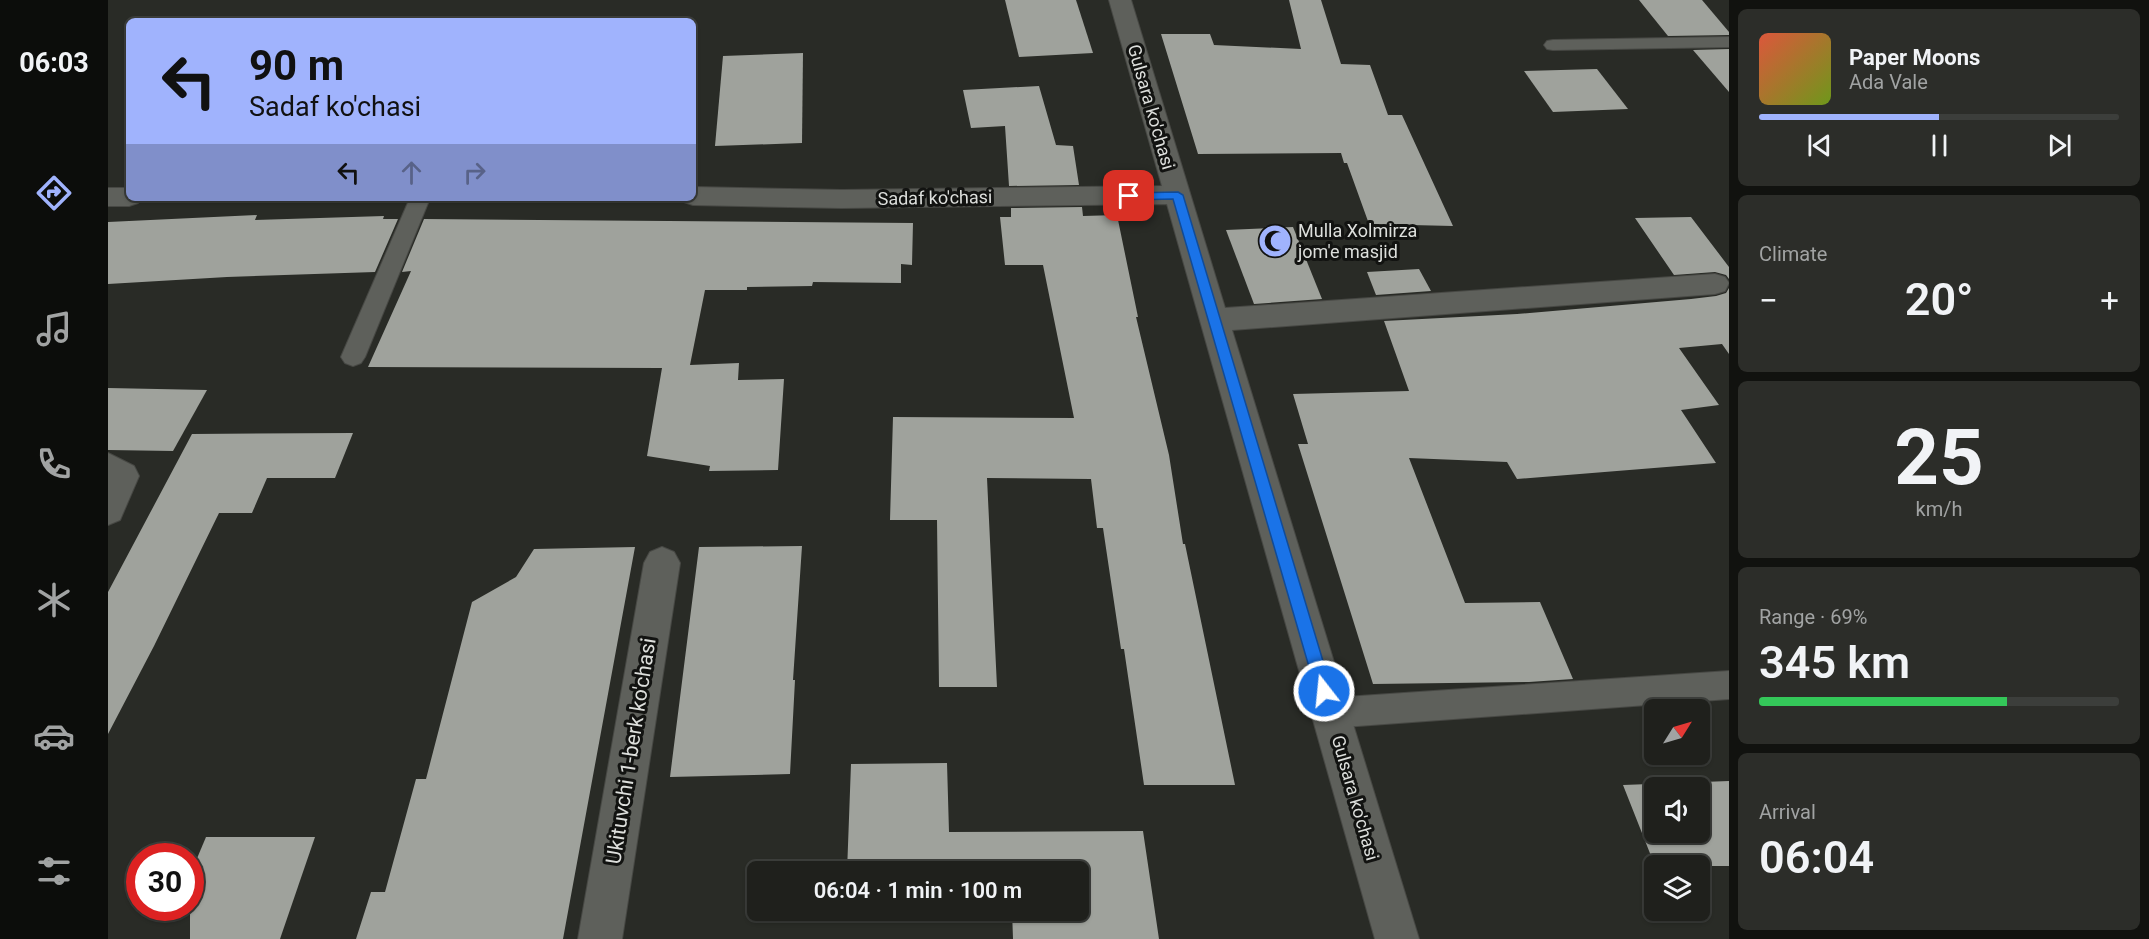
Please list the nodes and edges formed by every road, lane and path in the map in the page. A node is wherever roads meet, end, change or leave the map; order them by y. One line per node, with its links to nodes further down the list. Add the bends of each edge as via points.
1 (1120, 0): 4 (street, Gulsara ko'chasi)
2 (1729, 42): 3 (lane)
3 (1553, 45)
4 (1178, 195): 5 (street, Sadaf ko'chasi, via 842,199); 10 (street, Gulsara ko'chasi)
5 (696, 196)
6 (108, 197): 7 (street)
7 (126, 197)
8 (419, 201): 11 (lane)
9 (1715, 284): 10 (street)
10 (1214, 320): 16 (street, Gulsara ko'chasi)
11 (352, 357)
12 (115, 472): 13 (street)
13 (108, 510)
14 (662, 563): 17 (street, Ukituvchi 1-berk ko'chasi)
15 (1729, 685): 16 (lane)
16 (1330, 713): 18 (street, Gulsara ko'chasi)
17 (600, 939)
18 (1397, 939)

